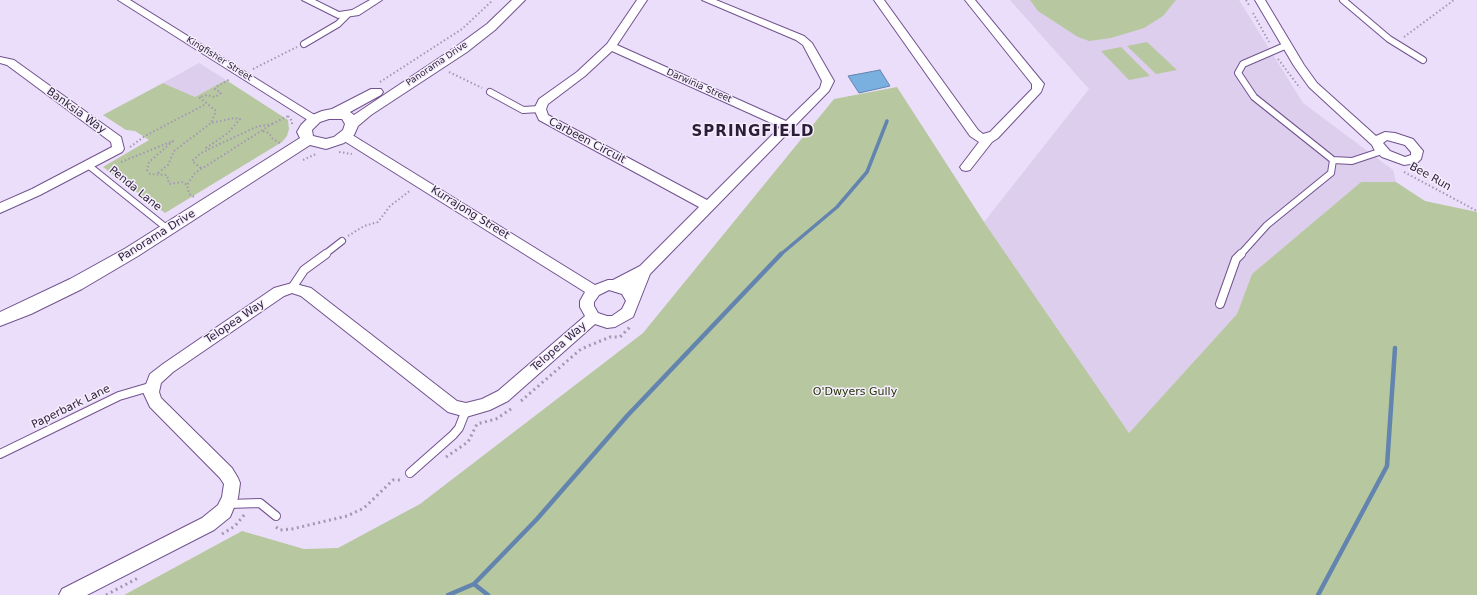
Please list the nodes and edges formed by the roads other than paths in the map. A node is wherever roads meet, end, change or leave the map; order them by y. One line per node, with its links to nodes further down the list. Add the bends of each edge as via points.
1 (123, 0): 22 (street, Kingfisher Street)
2 (307, 0): 12 (street, via 333,14)
3 (377, 0): 12 (street)
4 (504, 0): 20 (street, Panorama Drive, via 486,18 457,40 361,101)
5 (519, 0): 24 (street, Panorama Drive, via 491,27 366,112)
6 (642, 0): 15 (street, Carbeen Circuit)
7 (707, 0): 23 (street, via 807,43 828,81 825,89)
8 (879, 0): 26 (street, via 974,133 980,138)
9 (970, 0): 26 (street, via 1038,84 1037,90)
10 (1260, 0): 14 (street)
11 (1343, 0): 17 (lane, via 1396,44)
12 (347, 15): 13 (lane, via 338,24)
13 (304, 44)
14 (1287, 45): 21 (street, via 1313,85); 29 (lane, via 1243,64 1238,73 1254,98)
15 (611, 46): 19 (street, Carbeen Circuit, via 581,74 543,102); 23 (street, Darwinia Street)
16 (0, 60): 30 (street, Banksia Way, via 10,62 117,140 118,149)
17 (1423, 60)
18 (490, 92): 19 (lane, via 523,110)
19 (540, 109): 32 (street, Carbeen Circuit, via 543,117)
20 (334, 114): 22 (street, Panorama Drive); 24 (street, via 347,116)
21 (1349, 117): 25 (street); 28 (street)
22 (315, 119): 27 (street, via 304,132)
23 (787, 126): 32 (street)
24 (349, 130): 27 (street, Panorama Drive, via 326,144); 39 (street, Kurrajong Street, via 420,183)
25 (1390, 136): 28 (street, via 1381,138); 28 (street, via 1409,142 1417,151 1417,156 1413,160 1404,160 1390,156)
26 (988, 139): 31 (street)
27 (308, 140): 34 (street, Panorama Drive)
28 (1380, 147): 29 (lane, via 1352,161)
29 (1333, 160): 41 (lane, via 1331,173 1267,225 1236,259)
30 (88, 165): 33 (street); 34 (lane, Penda Lane)
31 (966, 167)
32 (709, 207): 36 (street)
33 (0, 208)
34 (169, 230): 43 (street, Panorama Drive, via 76,284)
35 (342, 241): 38 (lane, via 304,270)
36 (645, 270): 37 (street); 40 (street)
37 (615, 285): 39 (street); 40 (street, via 627,290)
38 (292, 288): 44 (street, Telopea Way, via 279,292 168,368 156,379); 45 (street, via 306,292 453,407)
39 (594, 291): 42 (street, via 587,301 587,307)
40 (633, 301): 42 (street, via 628,313 615,321 607,322)
41 (1220, 304)
42 (593, 317): 45 (street, Telopea Way, via 503,396 485,405)
43 (0, 319)
44 (153, 386): 46 (lane, Paperbark Lane, via 119,396); 48 (street, via 151,392 155,402 226,473 232,483)
45 (466, 410): 47 (lane, via 459,428 453,435)
46 (0, 454)
47 (410, 473)
48 (228, 504): 49 (lane, via 260,503); 50 (street, via 224,511 208,524)
49 (276, 516)
50 (68, 595)

